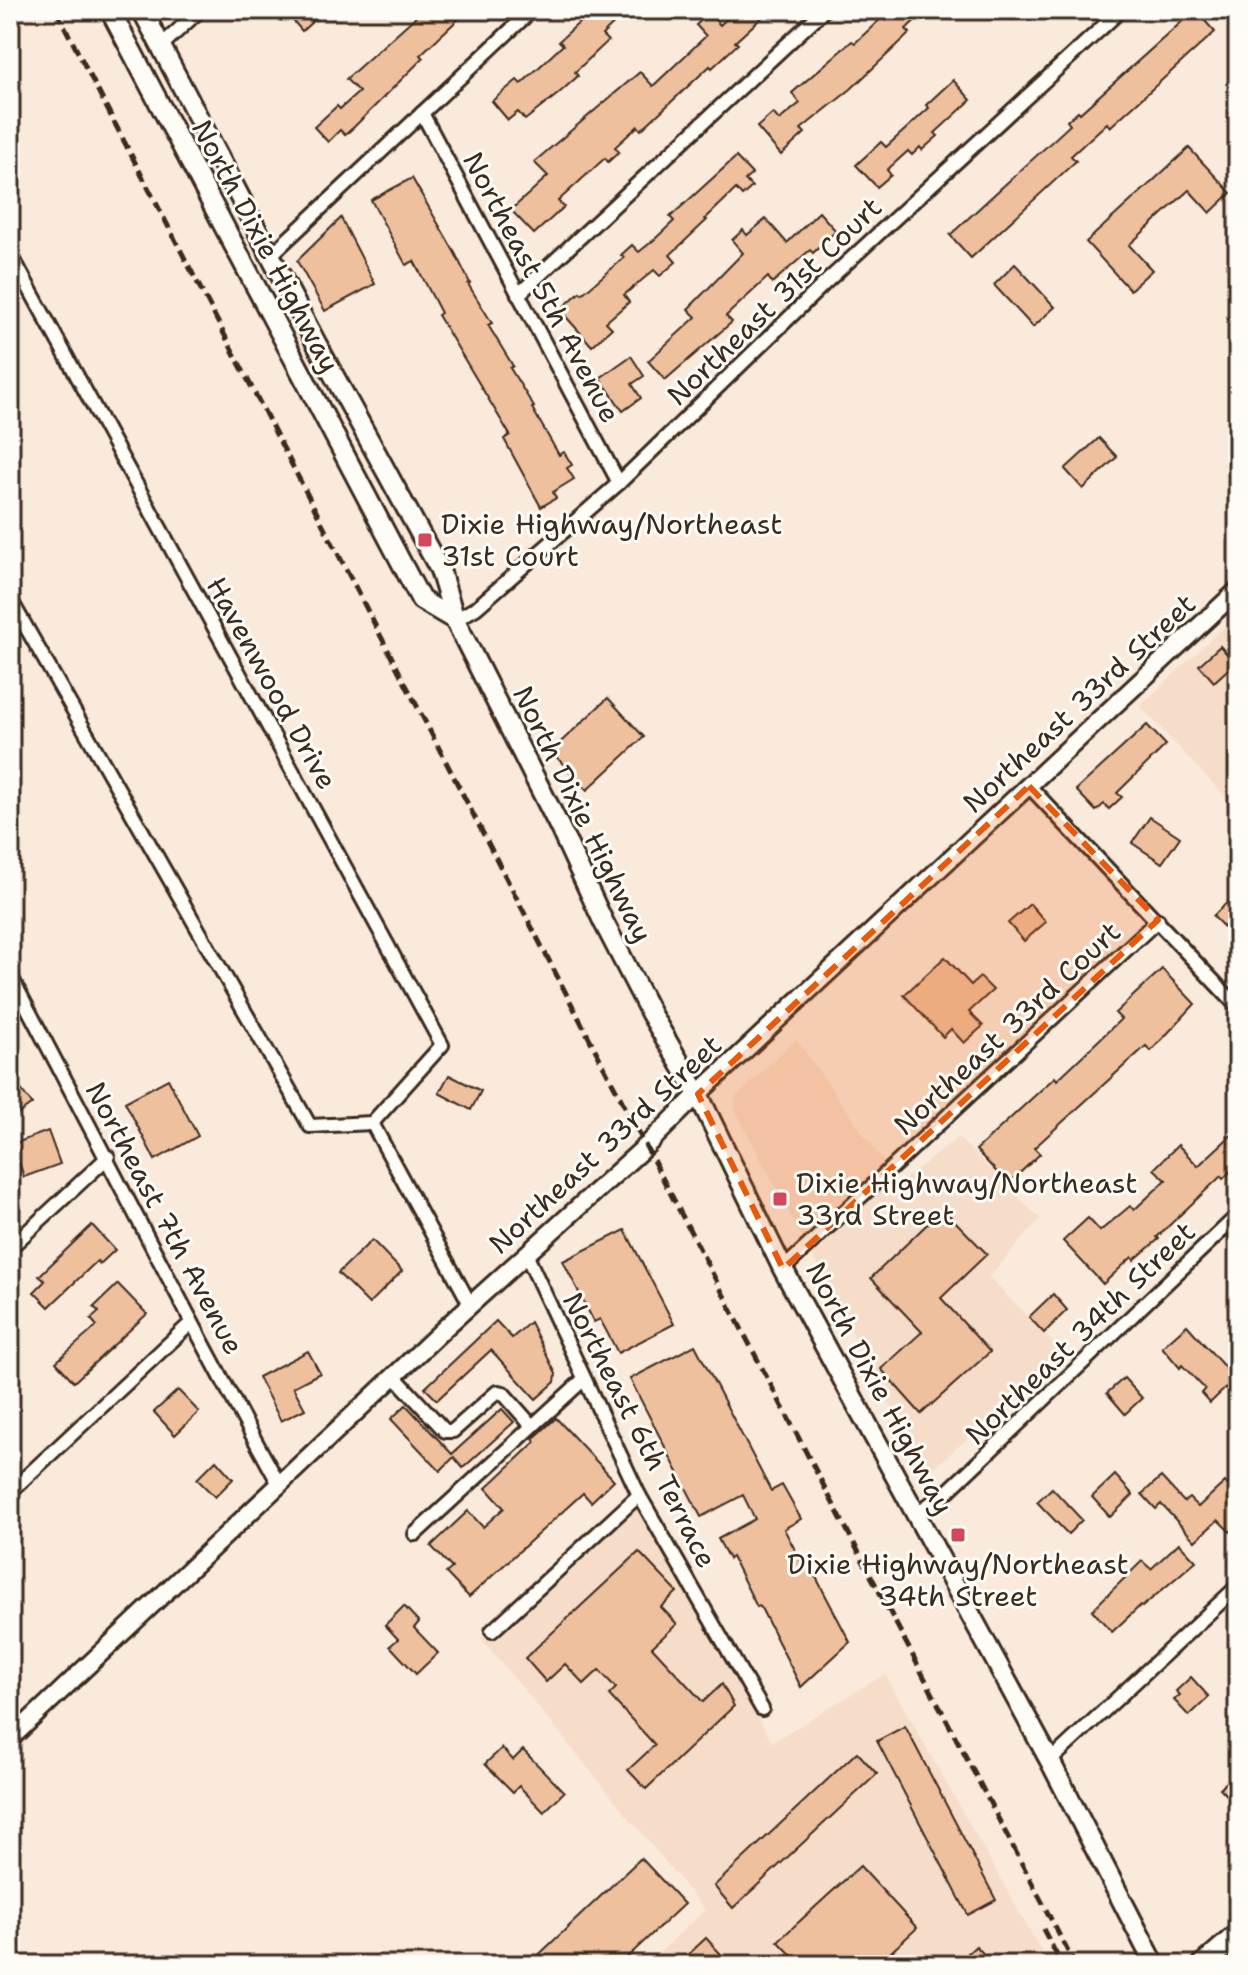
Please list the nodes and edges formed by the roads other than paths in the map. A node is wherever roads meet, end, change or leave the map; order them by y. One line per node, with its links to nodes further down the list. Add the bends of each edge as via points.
1 (110, 10): 15 (main road, North Dixie Highway, via 421,600)
2 (142, 10): 7 (main road, North Dixie Highway)
3 (200, 10): 7 (street)
4 (532, 10): 8 (street)
5 (824, 10): 11 (street)
6 (1121, 10): 12 (street, Northeast 31st Court, via 826,282)
7 (161, 46): 10 (main road, North Dixie Highway)
8 (422, 113): 10 (street); 11 (street, Northeast 5th Avenue)
9 (10, 253): 21 (street, Havenwood Drive, via 442,1045)
10 (270, 256): 15 (main road, North Dixie Highway, via 440,570)
11 (518, 295): 12 (street, Northeast 5th Avenue)
12 (619, 483): 15 (street, Northeast 31st Court, via 487,599)
13 (1238, 590): 16 (street, Northeast 33rd Street)
14 (10, 599): 21 (street, via 310,1126)
15 (455, 620): 20 (main road, North Dixie Highway, via 616,947)
16 (1029, 786): 17 (street); 20 (street, Northeast 33rd Street)
17 (1158, 920): 19 (street); 26 (street, Northeast 33rd Court)
18 (10, 975): 22 (street, Northeast 7th Avenue)
19 (1238, 1007)
20 (698, 1094): 25 (street, Northeast 33rd Street); 26 (main road, North Dixie Highway)
21 (372, 1123): 27 (street)
22 (108, 1157): 24 (street); 28 (street, Northeast 7th Avenue)
23 (1238, 1215): 35 (street, Northeast 34th Street, via 947,1492)
24 (10, 1248)
25 (526, 1254): 27 (street, Northeast 33rd Street); 30 (street, Northeast 6th Terrace)
26 (783, 1269): 35 (main road, North Dixie Highway)
27 (470, 1304): 29 (street, Northeast 33rd Street)
28 (191, 1323): 32 (street, Northeast 7th Avenue); 33 (street)
29 (394, 1376): 31 (street, via 445,1431 453,1431 497,1392); 32 (street, Northeast 33rd Street)
30 (584, 1379): 31 (street); 34 (street, Northeast 6th Terrace)
31 (532, 1426): 36 (street)
32 (279, 1484): 40 (street, Northeast 33rd Street)
33 (10, 1492)
34 (639, 1495): 38 (street); 39 (street, Northeast 6th Terrace)
35 (916, 1514): 41 (main road, North Dixie Highway)
36 (415, 1534)
37 (1238, 1586): 41 (street)
38 (492, 1631)
39 (762, 1709)
40 (10, 1739)
41 (1050, 1761): 43 (main road, North Dixie Highway)
42 (1238, 1934): 44 (main road)
43 (1155, 1965)
44 (1203, 1965)

